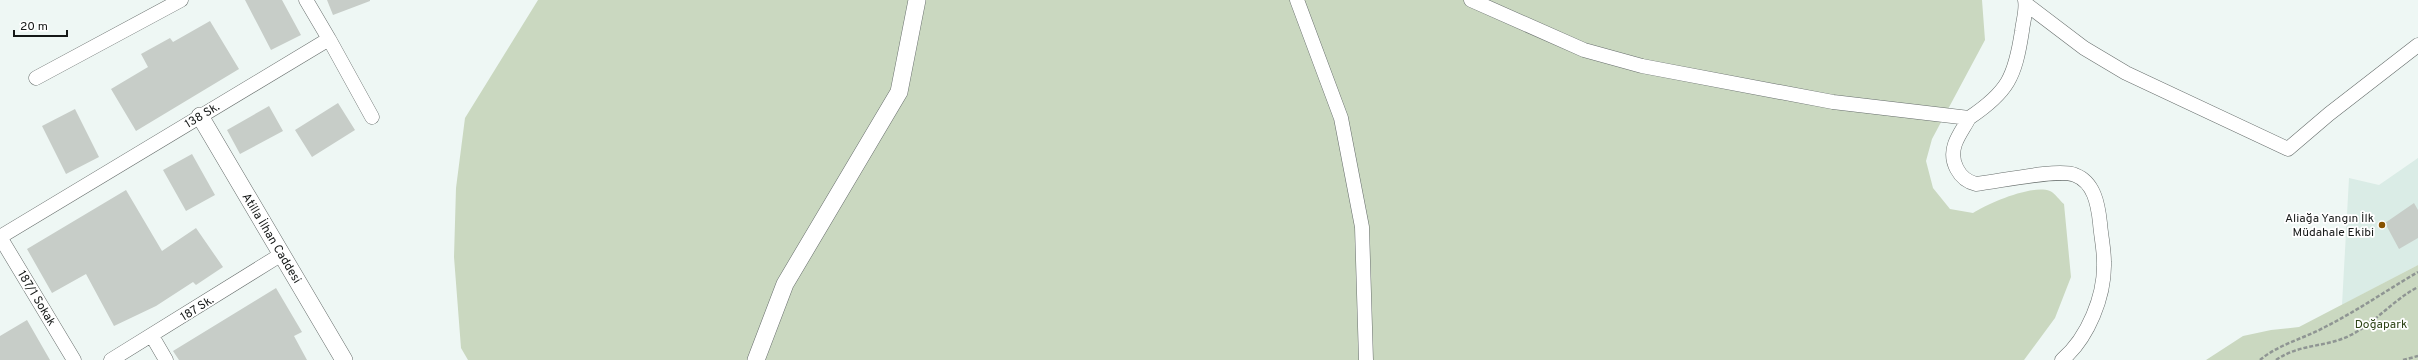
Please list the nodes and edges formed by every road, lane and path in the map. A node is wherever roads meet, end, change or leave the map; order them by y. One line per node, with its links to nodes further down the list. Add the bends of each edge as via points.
1 (181, 0): 9 (street)
2 (306, 0): 7 (street)
3 (917, 0): 23 (street, via 899,92 785,284)
4 (1297, 0): 24 (street, via 1341,118 1362,227)
5 (1471, 0): 12 (street, via 1584,50 1642,66 1834,102)
6 (2025, 2): 8 (street, via 2084,48 2126,72 2288,149); 12 (street, via 2019,50 2009,84 1999,96)
7 (330, 39): 10 (street, 138 Sk.); 11 (street)
8 (2418, 45)
9 (36, 78)
10 (200, 116): 13 (street, 138 Sk.); 14 (street, Atilla İlhan Caddesi)
11 (372, 117)
12 (1969, 118): 25 (street, via 1955,144 1954,160 1958,173 1966,182 1982,184 2063,172 2083,179 2095,197 2104,264 2100,292 2082,340)
13 (0, 237): 19 (street, 187/1 Sokak)
14 (282, 254): 17 (street, 187 Sk.); 22 (street, Atilla İlhan Caddesi)
15 (2418, 272): 26 (path, via 2327,326 2285,343)
16 (2418, 287): 27 (path, via 2406,293 2387,310 2352,334 2328,343 2301,347)
17 (152, 336): 20 (street, 187 Sk.); 21 (street)
18 (2418, 356): 28 (path)
19 (74, 360)
20 (111, 360)
21 (166, 360)
22 (344, 360)
23 (756, 360)
24 (1366, 360)
25 (2062, 360)
26 (2260, 360)
27 (2276, 360)
28 (2403, 360)

